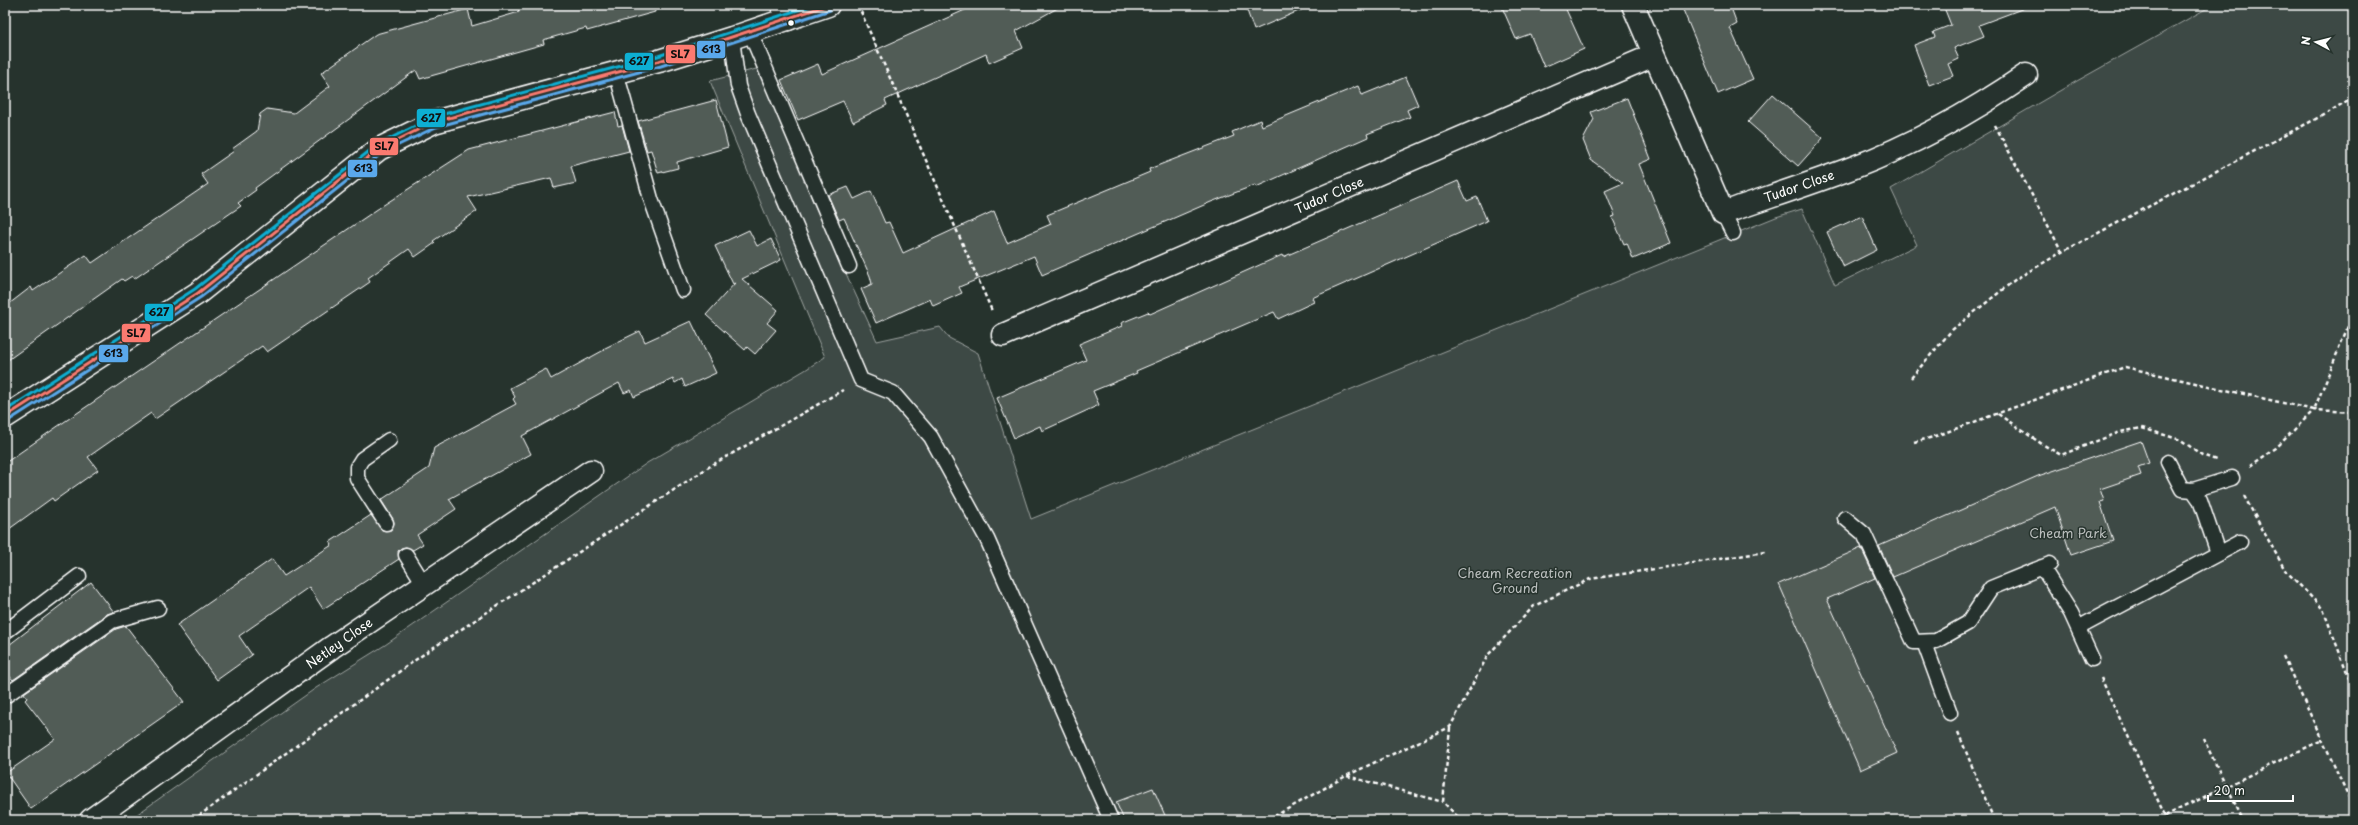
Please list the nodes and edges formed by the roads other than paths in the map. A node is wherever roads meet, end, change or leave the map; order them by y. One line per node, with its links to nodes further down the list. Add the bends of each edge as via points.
1 (828, 5): 3 (street)
2 (1633, 5): 5 (street)
3 (785, 12): 4 (street)
4 (741, 35): 6 (street); 10 (lane); 34 (lane, via 738,86 861,380 893,393 931,437 987,539)
5 (1654, 55): 8 (street); 12 (street, Tudor Close)
6 (616, 72): 11 (lane, via 651,199); 13 (street, via 434,122 379,149 198,293)
7 (2026, 75): 8 (street, Tudor Close, via 1984,104 1889,152 1853,168)
8 (1723, 213): 9 (lane)
9 (1733, 233)
10 (849, 266)
11 (683, 290)
12 (1003, 335)
13 (5, 417)
14 (389, 440): 20 (lane, via 362,459 357,467 357,478)
15 (2168, 462): 18 (lane, via 2182,488)
16 (591, 471): 25 (street, Netley Close)
17 (2232, 478): 18 (lane)
18 (2193, 490): 22 (lane, via 2200,500)
19 (1845, 518): 29 (lane, via 1864,534 1914,642)
20 (386, 523)
21 (2240, 542): 22 (lane)
22 (2218, 554): 27 (lane)
23 (406, 555): 25 (lane)
24 (79, 576): 28 (lane)
25 (424, 584): 33 (street, Netley Close)
26 (158, 608): 31 (lane, via 112,621)
27 (2078, 628): 29 (lane, via 2046,565 1991,588 1968,623 1936,641); 30 (lane)
28 (5, 632)
29 (1924, 642): 32 (lane)
30 (2092, 659)
31 (5, 696)
32 (1950, 713)
33 (90, 820)
34 (1111, 820)

